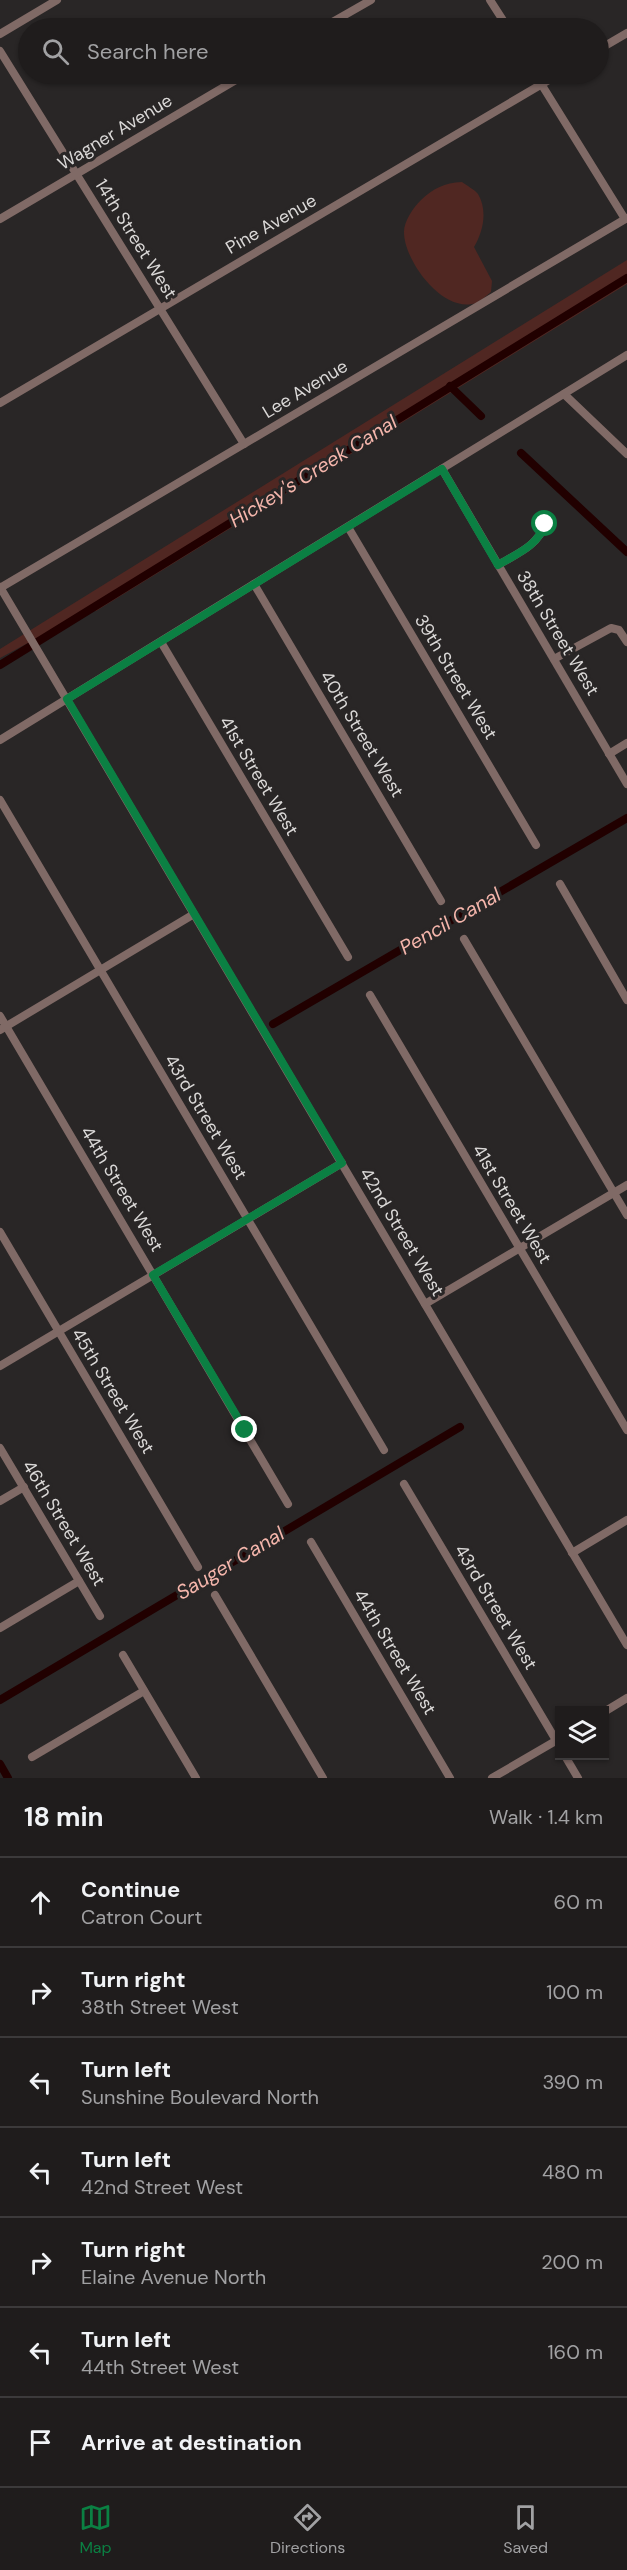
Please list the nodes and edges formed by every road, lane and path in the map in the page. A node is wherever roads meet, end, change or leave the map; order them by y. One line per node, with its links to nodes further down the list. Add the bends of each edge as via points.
1 (57, 0): 4 (street)
2 (371, 0): 5 (street)
3 (490, 0): 6 (street)
4 (27, 18)
5 (340, 18)
6 (502, 18)
7 (18, 23): 9 (street)
8 (627, 33): 10 (street)
9 (0, 34)
10 (609, 44)
11 (0, 51): 12 (street, 14th Street West)
12 (18, 80)
13 (20, 84): 16 (street, 14th Street West)
14 (229, 84): 16 (street, Wagner Avenue)
15 (542, 84): 18 (street); 19 (street, Pine Avenue)
16 (76, 174): 17 (street, Wagner Avenue); 19 (street, 14th Street West)
17 (0, 219)
18 (626, 219): 23 (street, Lee Avenue)
19 (159, 309): 22 (street, Pine Avenue); 23 (street, 14th Street West)
20 (627, 355): 21 (street)
21 (564, 394): 24 (street); 25 (street)
22 (0, 403)
23 (244, 444): 30 (street, Lee Avenue)
24 (627, 454)
25 (442, 469): 27 (street); 28 (street, 38th Street West)
26 (545, 524): 28 (street, via 531,546)
27 (348, 527): 29 (street); 40 (street, 39th Street West)
28 (498, 565): 33 (street, 38th Street West)
29 (254, 584): 31 (street); 42 (street, 40th Street West)
30 (0, 588): 34 (street, 42nd Street West)
31 (161, 642): 34 (street); 45 (street, 41st Street West)
32 (627, 642): 33 (street, via 619,630 611,628)
33 (554, 659): 37 (street, 38th Street West)
34 (67, 699): 35 (street); 43 (street, 42nd Street West)
35 (0, 740)
36 (627, 743): 37 (street)
37 (609, 753): 38 (street, 38th Street West)
38 (627, 784)
39 (0, 800): 46 (street, 43rd Street West)
40 (536, 845)
41 (560, 884): 48 (street)
42 (441, 901)
43 (194, 914): 46 (street); 51 (street, 42nd Street West)
44 (464, 939): 53 (street)
45 (348, 957)
46 (100, 970): 50 (street); 55 (street, 43rd Street West)
47 (370, 995): 57 (street, 41st Street West)
48 (627, 1000)
49 (0, 1016): 50 (street, 44th Street West)
50 (3, 1028): 58 (street, 44th Street West)
51 (342, 1163): 55 (street); 59 (street, 42nd Street West)
52 (627, 1185): 53 (street)
53 (614, 1193): 54 (street); 57 (street)
54 (627, 1215)
55 (248, 1219): 58 (street); 64 (street, 43rd Street West)
56 (0, 1232): 60 (street, 45th Street West)
57 (519, 1248): 59 (street); 62 (street, 41st Street West)
58 (153, 1275): 60 (street); 68 (street, 44th Street West)
59 (425, 1304): 71 (street, 42nd Street West)
60 (58, 1332): 61 (street); 72 (street, 45th Street West)
61 (0, 1366)
62 (627, 1430)
63 (0, 1448): 66 (street, 46th Street West)
64 (384, 1450)
65 (404, 1484): 82 (street, 43rd Street West)
66 (24, 1487): 67 (street); 73 (street, 46th Street West)
67 (0, 1501)
68 (288, 1504)
69 (627, 1520): 71 (street)
70 (311, 1542): 88 (street, 44th Street West)
71 (572, 1552): 77 (street, 42nd Street West)
72 (198, 1567)
73 (79, 1581): 75 (street, 46th Street West); 76 (street)
74 (215, 1595): 87 (street)
75 (100, 1616)
76 (0, 1628)
77 (627, 1645)
78 (123, 1655): 79 (street)
79 (144, 1691): 84 (street); 86 (street)
80 (627, 1698): 81 (street)
81 (609, 1709)
82 (555, 1737)
83 (555, 1744): 89 (street)
84 (32, 1757)
85 (568, 1760): 90 (street)
86 (196, 1778)
87 (323, 1778)
88 (450, 1778)
89 (492, 1778)
90 (578, 1778)

